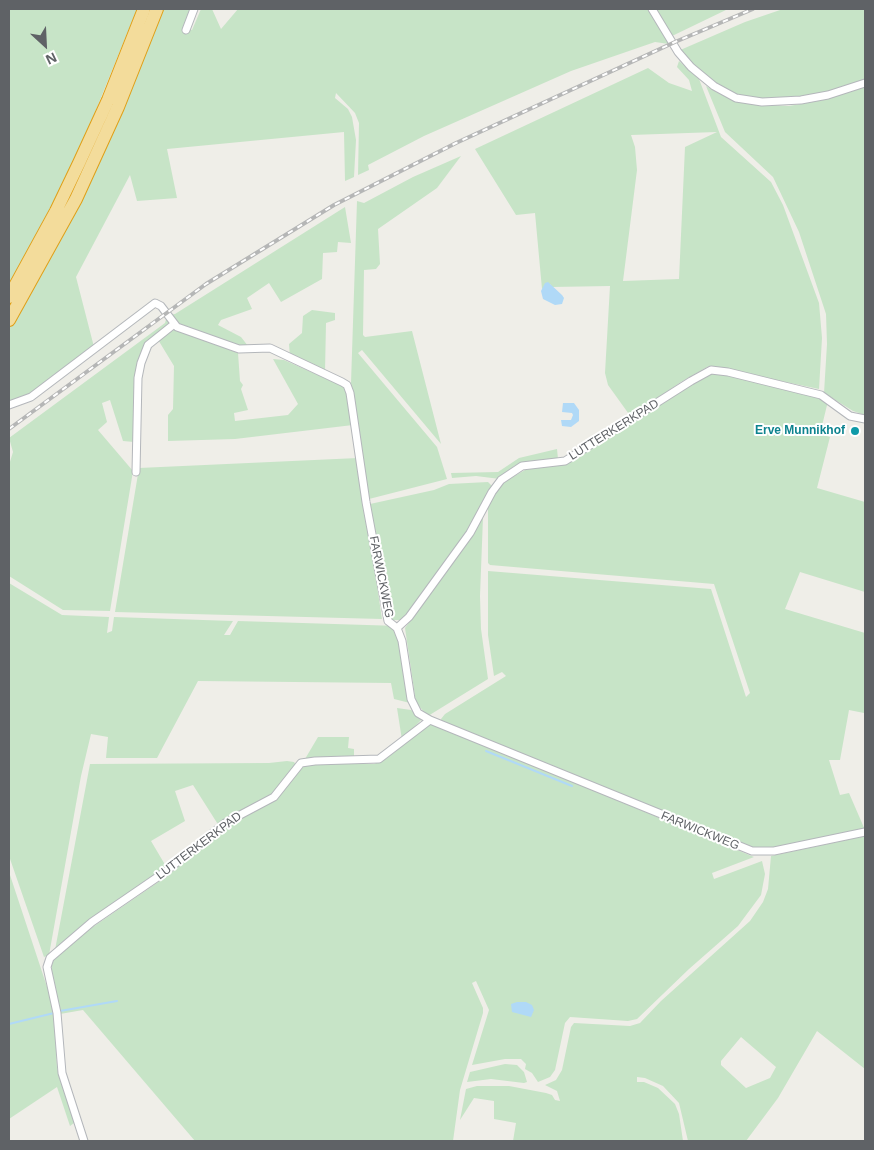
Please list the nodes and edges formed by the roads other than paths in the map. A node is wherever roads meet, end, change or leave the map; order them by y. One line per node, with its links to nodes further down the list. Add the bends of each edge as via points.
1 (144, 9): 7 (highway, via 79,163)
2 (157, 9): 8 (highway, via 76,199)
3 (194, 9): 5 (street)
4 (652, 9): 6 (street, via 672,43 700,76 726,94 746,101 784,102 816,98)
5 (186, 30)
6 (865, 83)
7 (9, 297)
8 (9, 320)
9 (173, 325): 10 (street, via 160,306 153,304 32,397); 12 (street, via 148,345 141,363); 13 (street, FARWICKWEG, via 231,347 270,348 346,385 350,393 388,622)
10 (9, 405)
11 (865, 419): 13 (street, LUTTERKERKPAD, via 850,416 821,394 711,370 565,461 522,466 501,480 470,533 409,617)
12 (136, 472)
13 (397, 628): 14 (street, FARWICKWEG, via 413,705 418,713)
14 (430, 720): 15 (street, FARWICKWEG, via 752,851 774,851); 16 (street, LUTTERKERKPAD, via 379,760 301,763 274,797 226,823 165,872 92,922 50,958 47,967 57,1014 62,1073)
15 (865, 832)
16 (84, 1141)

